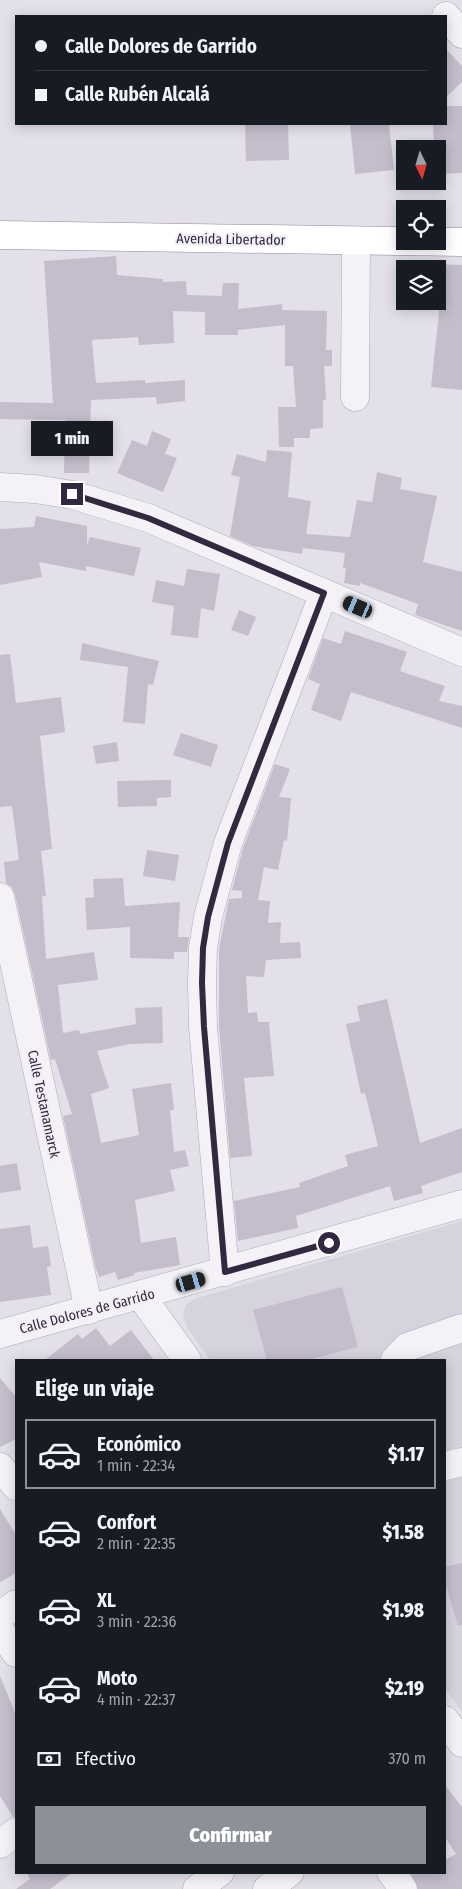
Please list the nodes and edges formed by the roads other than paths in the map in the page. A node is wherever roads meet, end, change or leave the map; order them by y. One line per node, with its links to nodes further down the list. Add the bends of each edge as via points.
1 (432, 0): 2 (street)
2 (445, 15)
3 (447, 17): 4 (street)
4 (462, 34)
5 (0, 235): 6 (highway, Avenida Libertador)
6 (356, 241): 7 (highway, Avenida Libertador); 8 (street)
7 (462, 242)
8 (355, 397)
9 (0, 488): 10 (street, via 72,494 106,504 148,518)
10 (324, 593): 11 (street); 14 (street, via 228,843 204,940 204,1027)
11 (462, 652)
12 (0, 897): 16 (street, Calle Testanamarck)
13 (462, 1204): 14 (street, Calle Dolores de Garrido)
14 (225, 1272): 15 (street, Calle Dolores de Garrido)
15 (141, 1296): 16 (street, Calle Dolores de Garrido); 19 (street)
16 (89, 1310): 18 (street, Calle Dolores de Garrido)
17 (462, 1328): 20 (street, via 407,1347)
18 (0, 1334)
19 (186, 1359)
20 (396, 1359)
21 (462, 1462): 22 (street)
22 (446, 1466)
23 (0, 1467): 24 (street)
24 (15, 1485)
25 (15, 1605): 26 (street)
26 (0, 1616)
27 (0, 1630): 28 (street)
28 (15, 1652)
29 (446, 1721): 30 (street)
30 (462, 1743)
31 (15, 1833): 32 (street)
32 (0, 1844)
33 (217, 1874): 37 (street)
34 (255, 1874): 38 (street)
35 (287, 1874): 38 (street)
36 (392, 1874): 39 (street)
37 (197, 1889)
38 (266, 1889)
39 (403, 1889)

